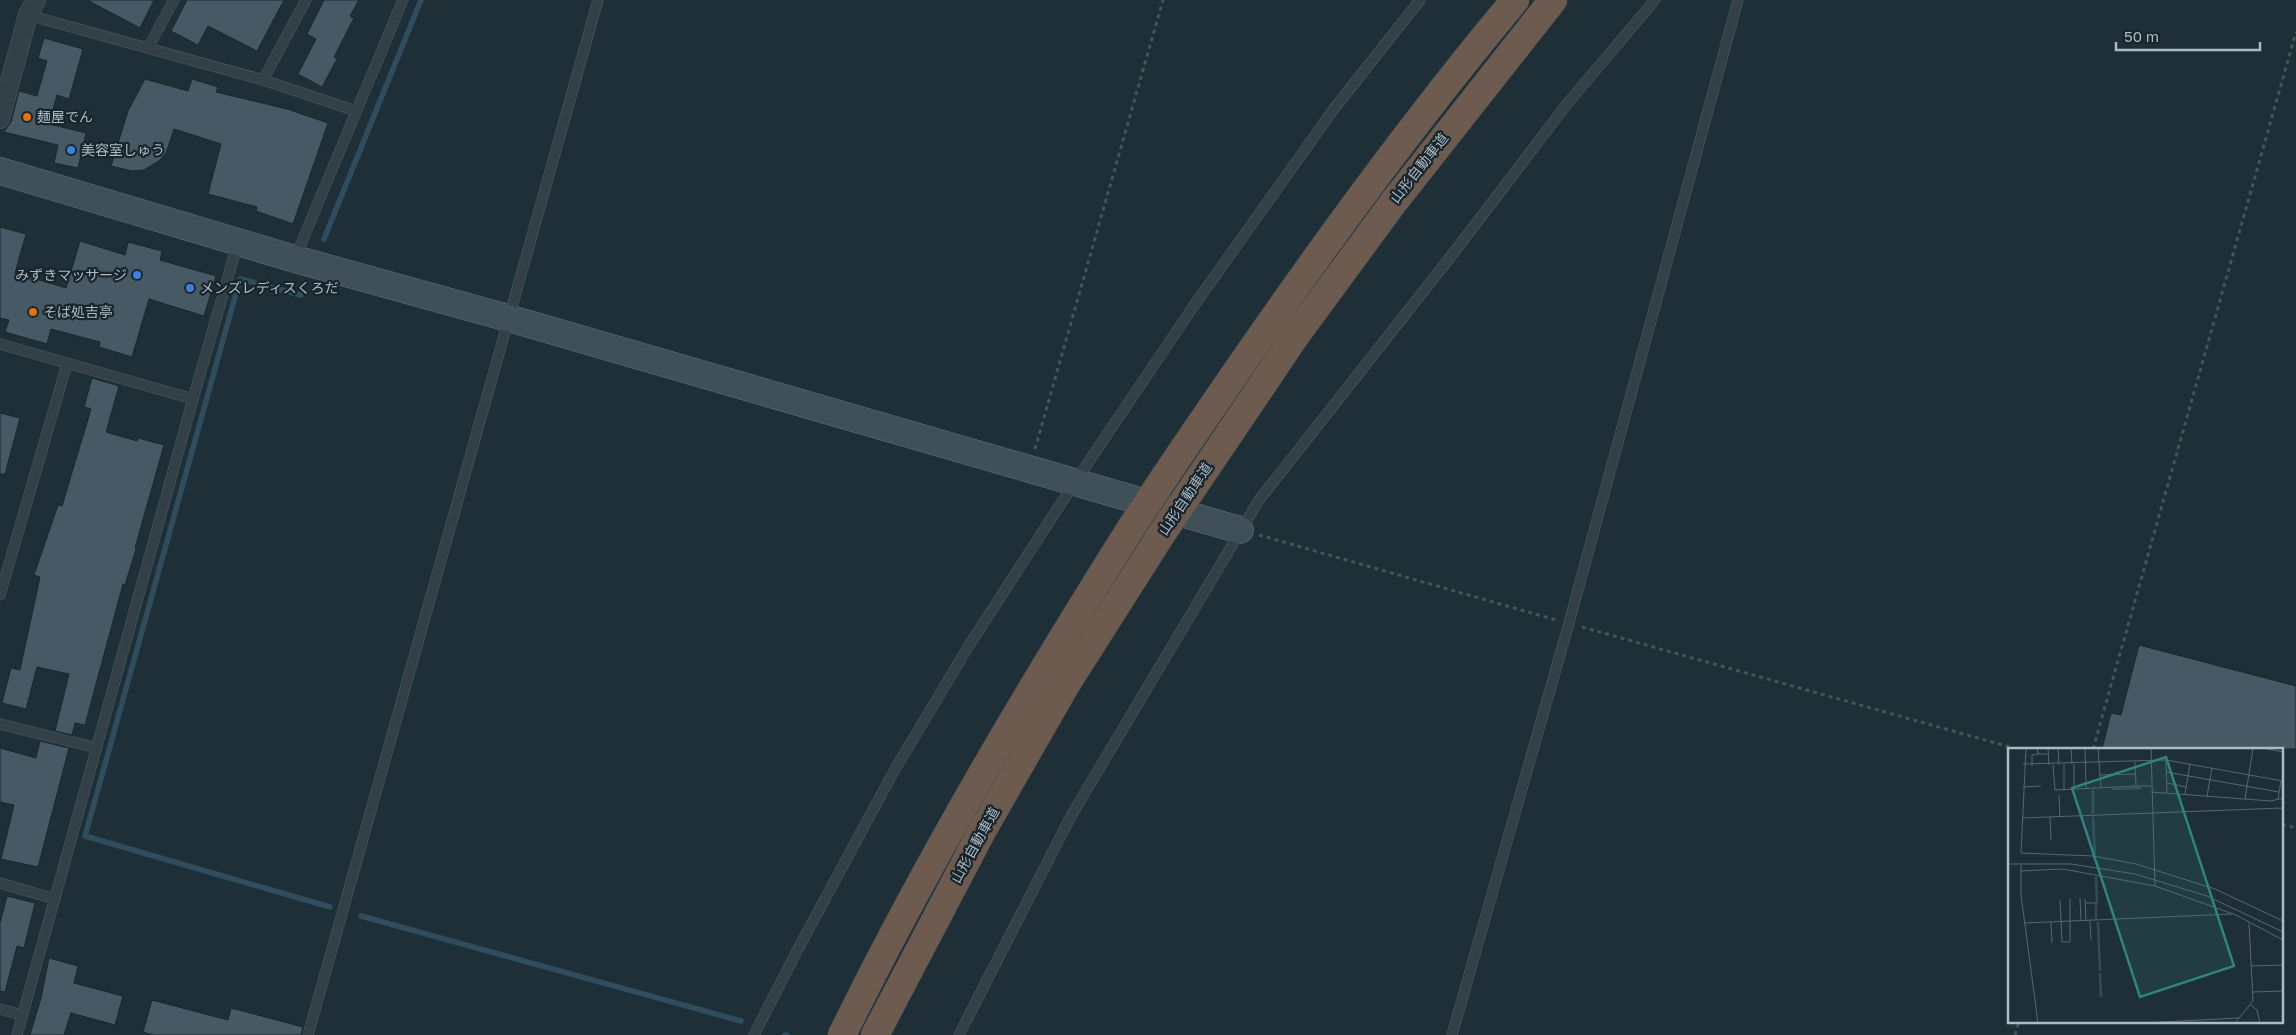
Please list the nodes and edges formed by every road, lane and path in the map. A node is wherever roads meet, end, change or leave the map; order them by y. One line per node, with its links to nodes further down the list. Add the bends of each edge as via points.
1 (174, 0): 13 (lane)
2 (306, 0): 14 (lane)
3 (402, 0): 15 (lane)
4 (598, 0): 20 (lane)
5 (1163, 0): 24 (path)
6 (1420, 0): 25 (lane, via 1322,126 1193,307)
7 (1515, 0): 41 (highway, 山形自動車道, bridge, via 1362,195 1272,318 1130,528 1038,675 960,812)
8 (1553, 0): 42 (highway, 山形自動車道, bridge, via 1387,211 1296,335 1159,538 1065,686 982,831)
9 (1655, 0): 26 (lane, via 1567,104 1259,500)
10 (1738, 0): 28 (lane)
11 (32, 7): 13 (lane); 16 (street)
12 (2296, 32): 32 (path)
13 (148, 48): 14 (lane)
14 (263, 80): 15 (lane)
15 (356, 110): 19 (lane)
16 (0, 119)
17 (0, 170): 18 (street)
18 (238, 242): 19 (street); 23 (lane)
19 (294, 259): 20 (street)
20 (508, 318): 24 (street); 39 (lane)
21 (0, 344): 22 (lane)
22 (66, 364): 23 (lane); 27 (lane)
23 (192, 399): 30 (lane)
24 (1030, 469): 25 (street)
25 (1075, 482): 26 (street); 40 (lane, via 968,647 894,770)
26 (1240, 530): 28 (path); 43 (lane, via 1071,816)
27 (0, 595)
28 (1569, 624): 31 (path); 44 (lane)
29 (0, 724): 30 (lane)
30 (97, 748): 34 (lane)
31 (2013, 748)
32 (2093, 748)
33 (0, 883): 34 (lane)
34 (55, 898): 36 (lane)
35 (0, 1008): 36 (lane)
36 (22, 1015): 38 (lane)
37 (2019, 1022): 45 (path)
38 (17, 1035)
39 (308, 1035)
40 (754, 1035)
41 (842, 1035)
42 (876, 1035)
43 (959, 1035)
44 (1452, 1035)
45 (2015, 1035)

